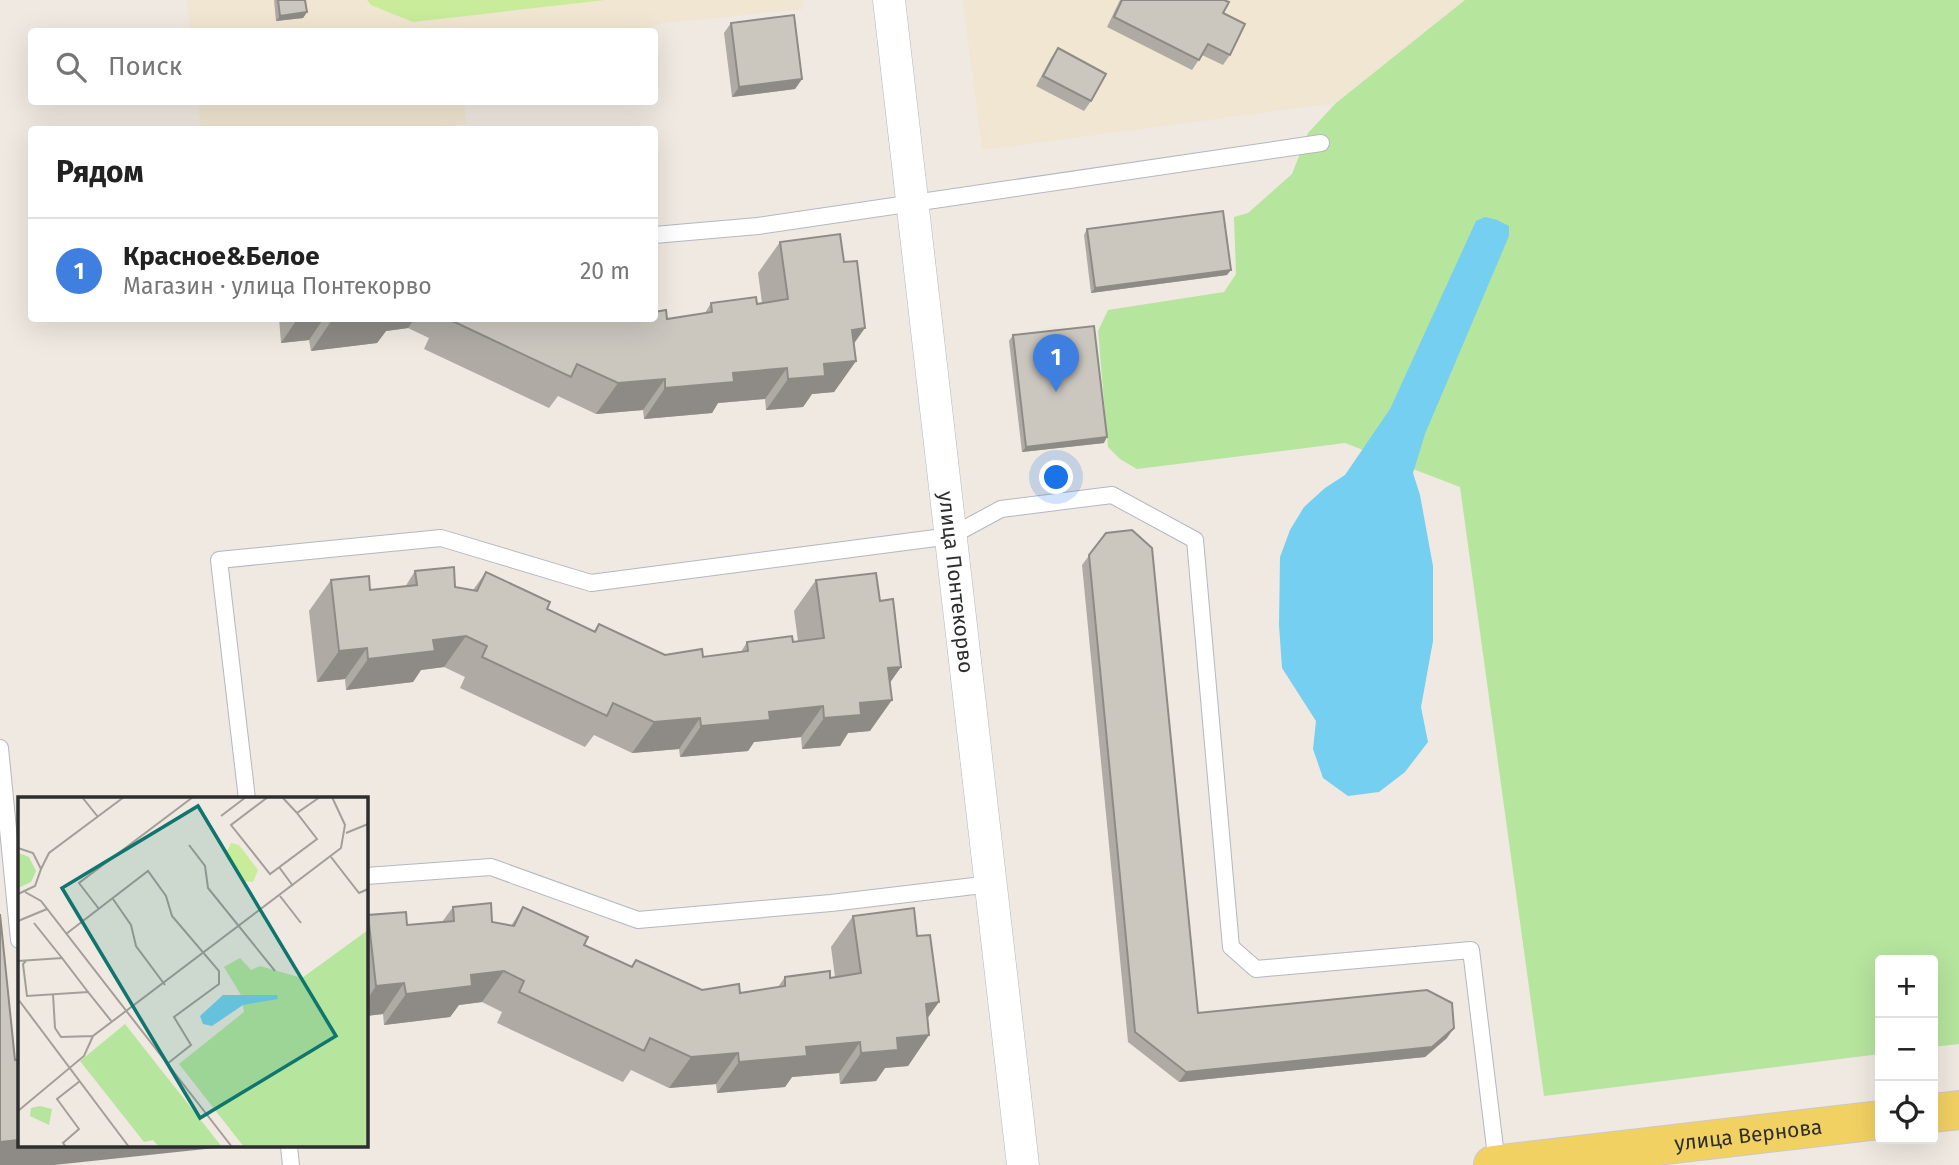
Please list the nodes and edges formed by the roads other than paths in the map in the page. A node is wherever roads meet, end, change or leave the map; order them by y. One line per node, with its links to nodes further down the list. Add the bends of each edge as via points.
1 (889, 0): 3 (street, улица Понтекорво)
2 (1321, 143): 3 (lane)
3 (912, 202): 4 (lane, via 758,226); 5 (street, улица Понтекорво)
4 (658, 235)
5 (951, 536): 7 (lane, via 591,583 441,538 219,560); 9 (street, улица Понтекорво); 15 (lane, via 1001,509 1112,495 1195,540 1231,947 1256,969 1471,950)
6 (0, 748): 10 (lane)
7 (247, 797)
8 (368, 876): 9 (lane, via 491,867 638,920)
9 (992, 884): 14 (street, улица Понтекорво)
10 (18, 930)
11 (1959, 1110): 12 (main road)
12 (1938, 1112)
13 (1875, 1120): 15 (main road, улица Вернова)
14 (1023, 1165)
15 (1495, 1165)

